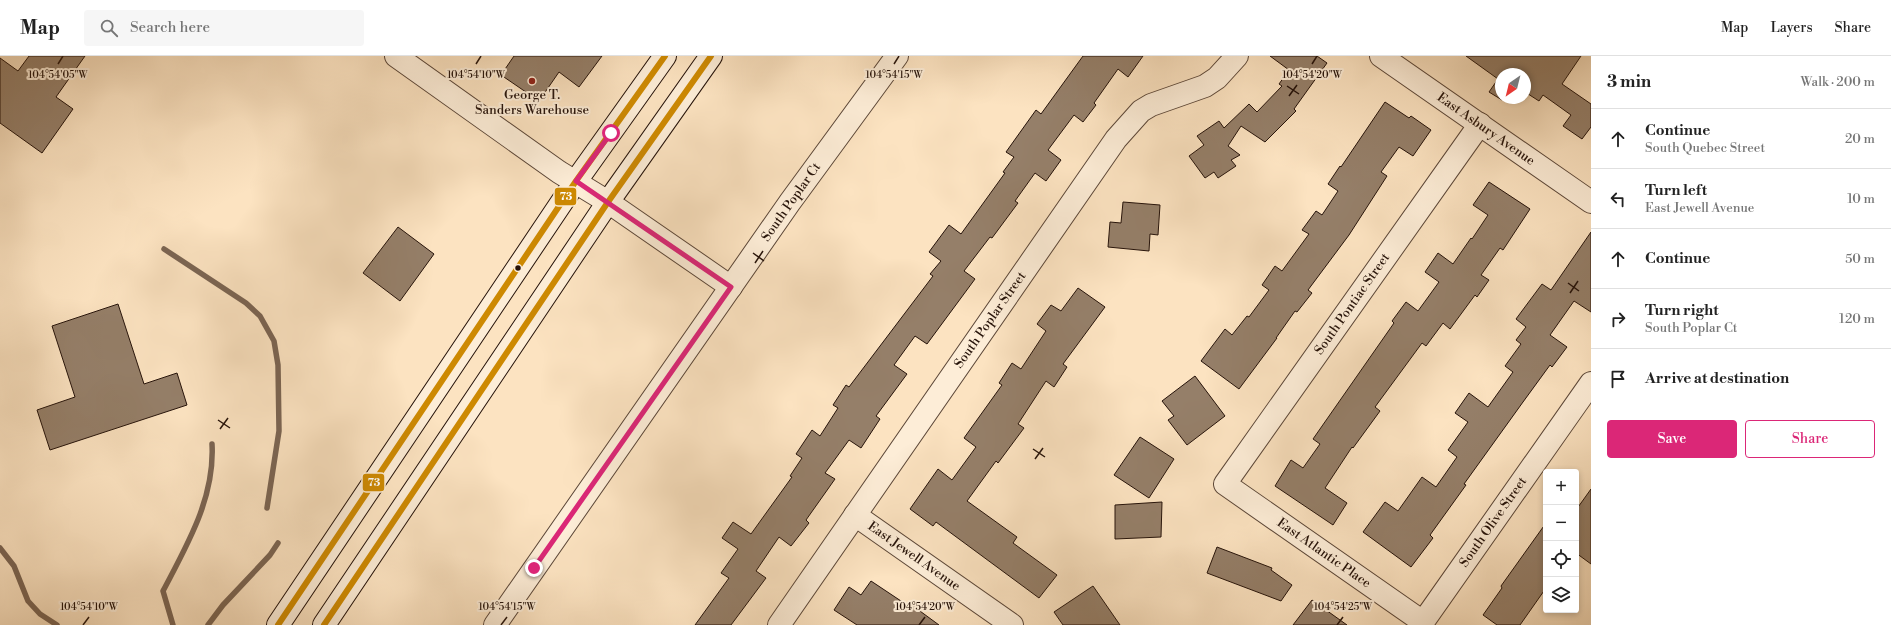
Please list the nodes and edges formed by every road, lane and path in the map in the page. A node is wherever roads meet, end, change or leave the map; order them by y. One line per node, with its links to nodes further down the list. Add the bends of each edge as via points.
1 (396, 56): 8 (street, via 559,172)
2 (665, 56): 8 (street)
3 (712, 56): 9 (street)
4 (897, 56): 11 (street, South Poplar Ct)
5 (1237, 56): 14 (street, South Poplar Street, via 1217,78 1205,86 1151,105 1129,122)
6 (1381, 56): 7 (street, East Asbury Avenue)
7 (1480, 124): 10 (street, East Asbury Avenue); 13 (street, South Pontiac Street)
8 (576, 181): 9 (street); 16 (street)
9 (608, 202): 11 (street); 17 (street)
10 (1591, 202)
11 (731, 287): 18 (street, South Poplar Ct)
12 (1591, 382): 15 (street, South Olive Street)
13 (1225, 484): 15 (street, East Atlantic Place)
14 (855, 515): 19 (street, South Poplar Street); 20 (street, East Jewell Avenue)
15 (1422, 622)
16 (278, 625)
17 (324, 625)
18 (495, 625)
19 (779, 625)
20 (1012, 625)

